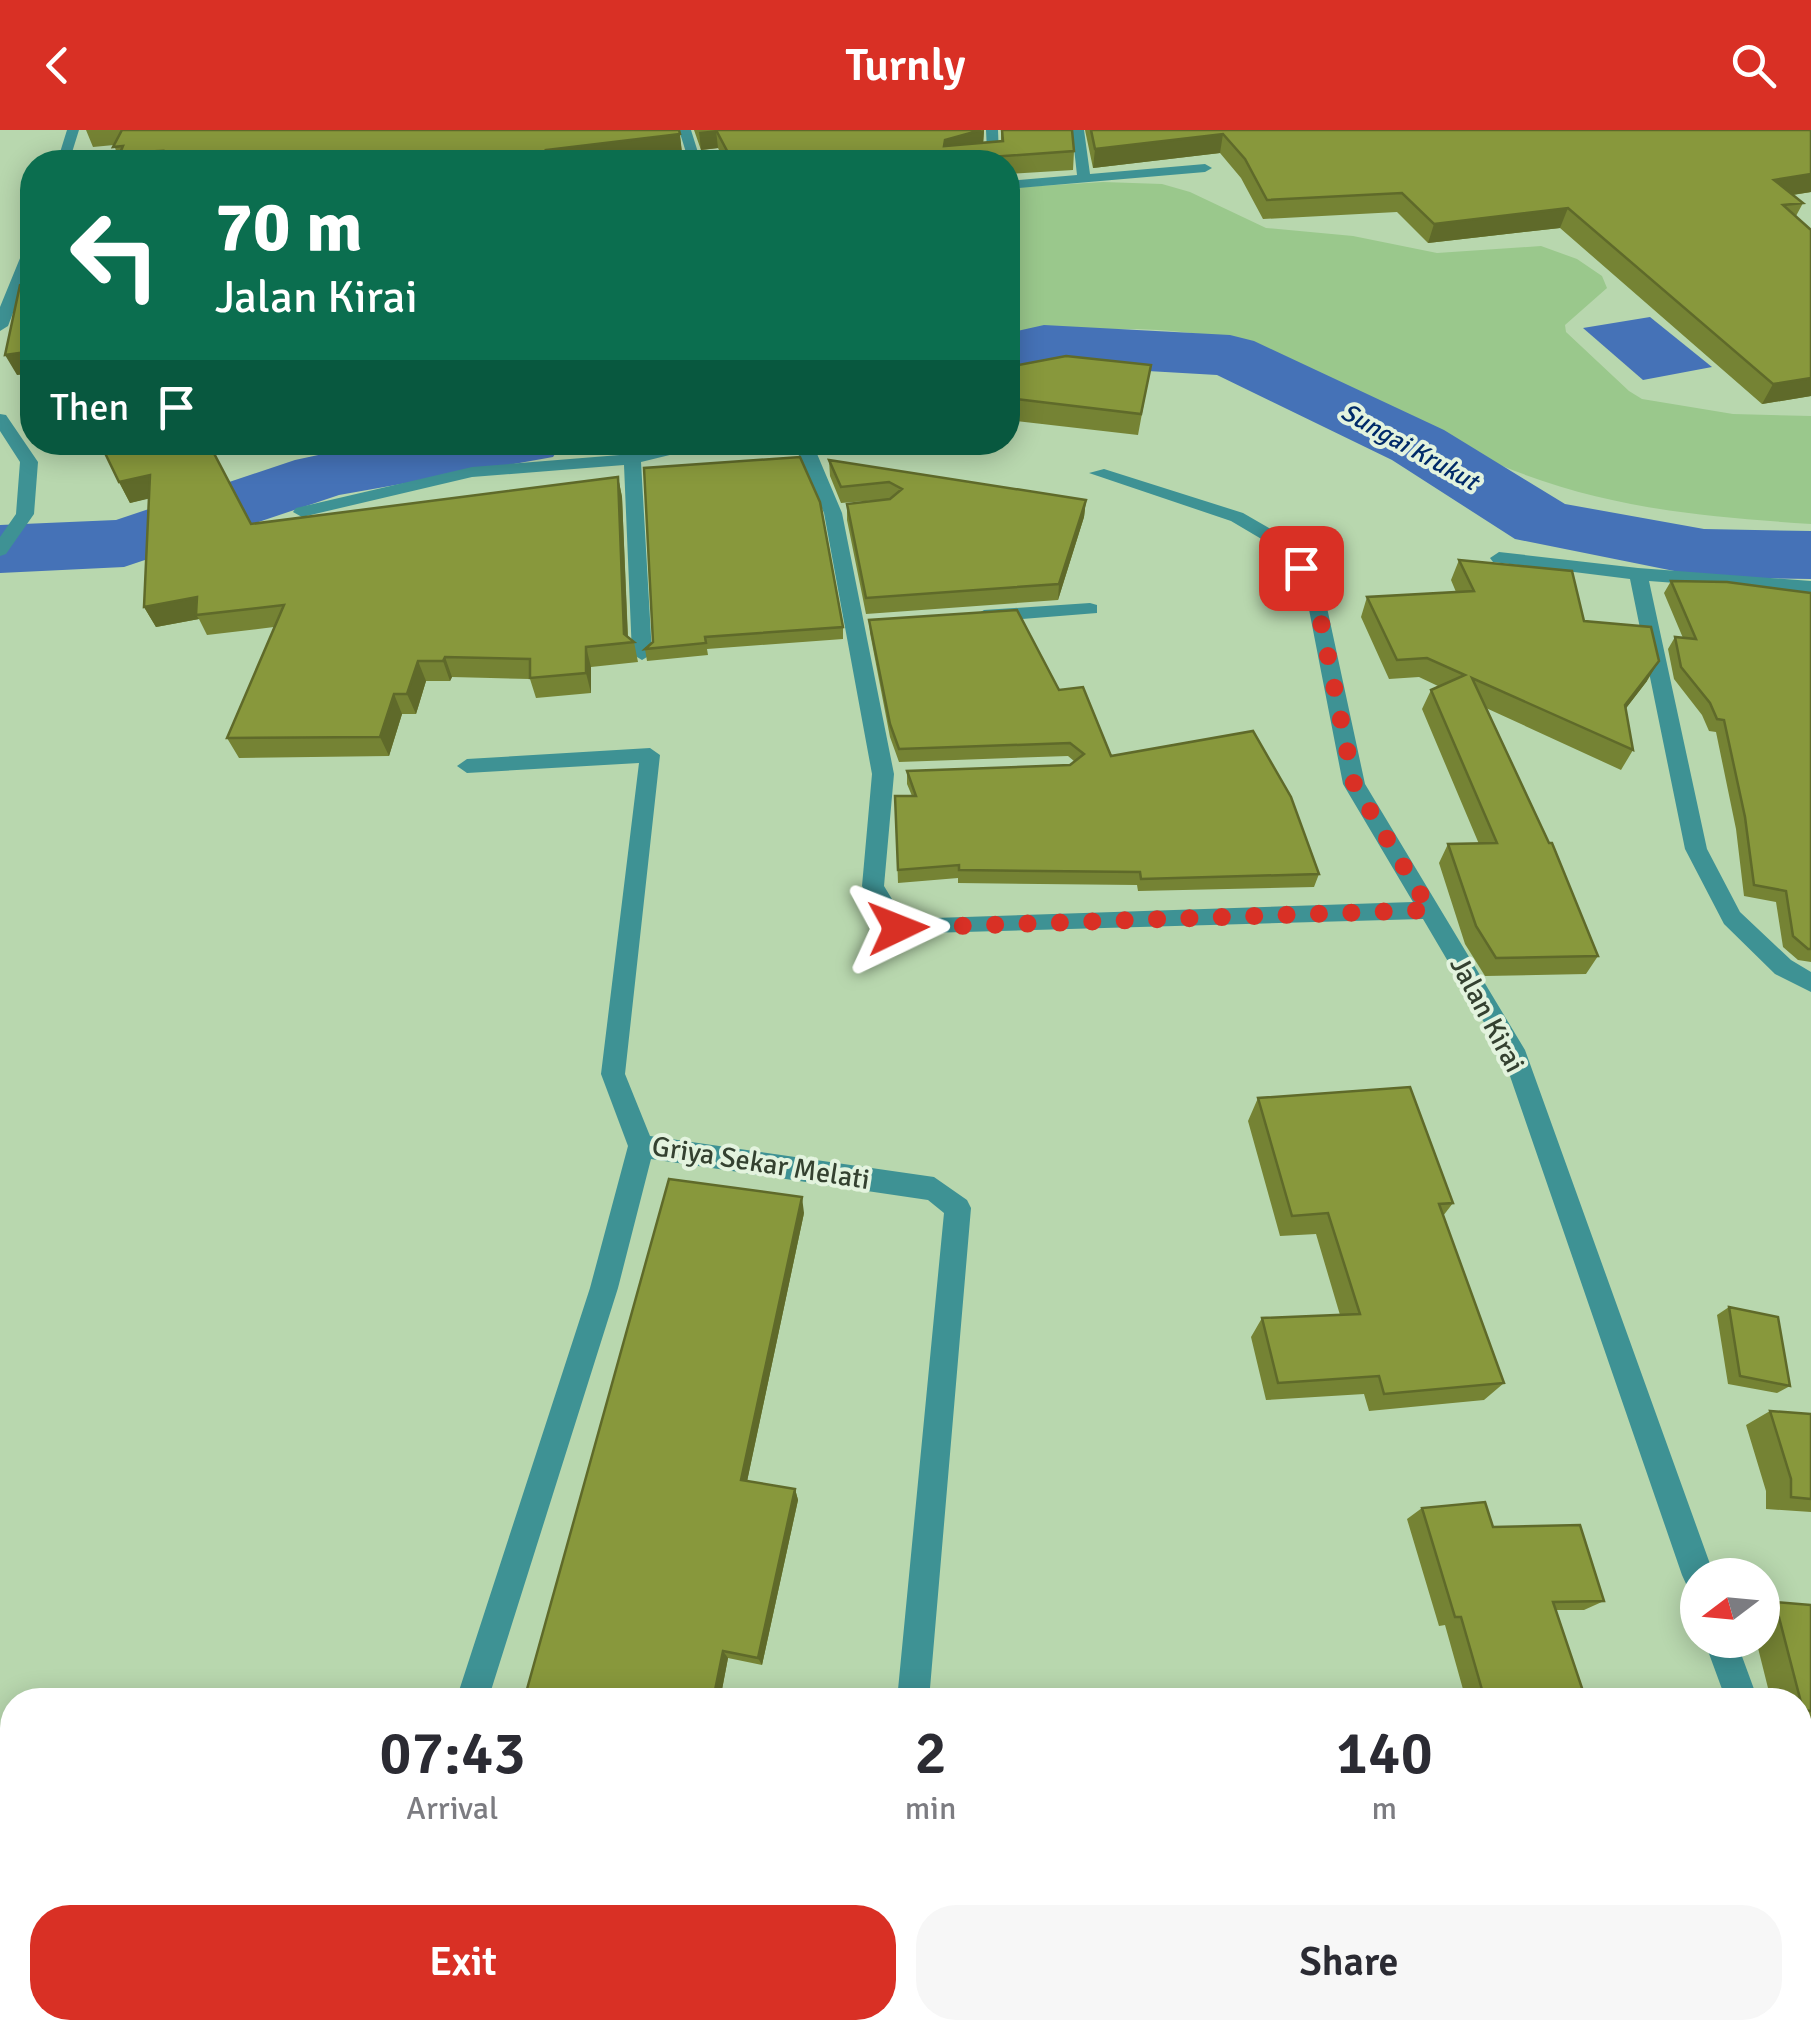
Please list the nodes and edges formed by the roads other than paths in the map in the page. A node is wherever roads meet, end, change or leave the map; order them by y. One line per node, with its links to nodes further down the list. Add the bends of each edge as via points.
1 (1078, 130): 3 (street)
2 (1205, 168): 3 (street)
3 (1084, 179): 4 (street)
4 (1020, 184)
5 (20, 276): 6 (street)
6 (0, 326)
7 (0, 419): 8 (street)
8 (20, 449)
9 (24, 455): 15 (street, via 25,514)
10 (652, 455): 12 (street)
11 (811, 455): 23 (street, via 842,512 892,774 873,886 898,928)
12 (632, 459): 14 (street, via 472,472); 21 (street)
13 (1098, 473): 23 (street, Jalan Kirai, via 1237,517 1288,546 1314,588 1354,784)
14 (302, 512)
15 (0, 550)
16 (1499, 558): 17 (street)
17 (1638, 574): 18 (street); 24 (street, via 1696,850 1732,918 1783,967)
18 (1811, 587)
19 (1090, 609): 20 (street)
20 (972, 617)
21 (642, 654)
22 (467, 766): 25 (street, Griya Sekar Melati, via 650,755 613,1074)
23 (1430, 910): 26 (street, Jalan Kirai, via 1513,1050)
24 (1811, 983)
25 (641, 1146): 28 (street, via 604,1288); 29 (street, Griya Sekar Melati, via 934,1188 958,1208)
26 (1692, 1558)
27 (1727, 1658): 30 (street)
28 (476, 1688)
29 (914, 1688)
30 (1738, 1688)

